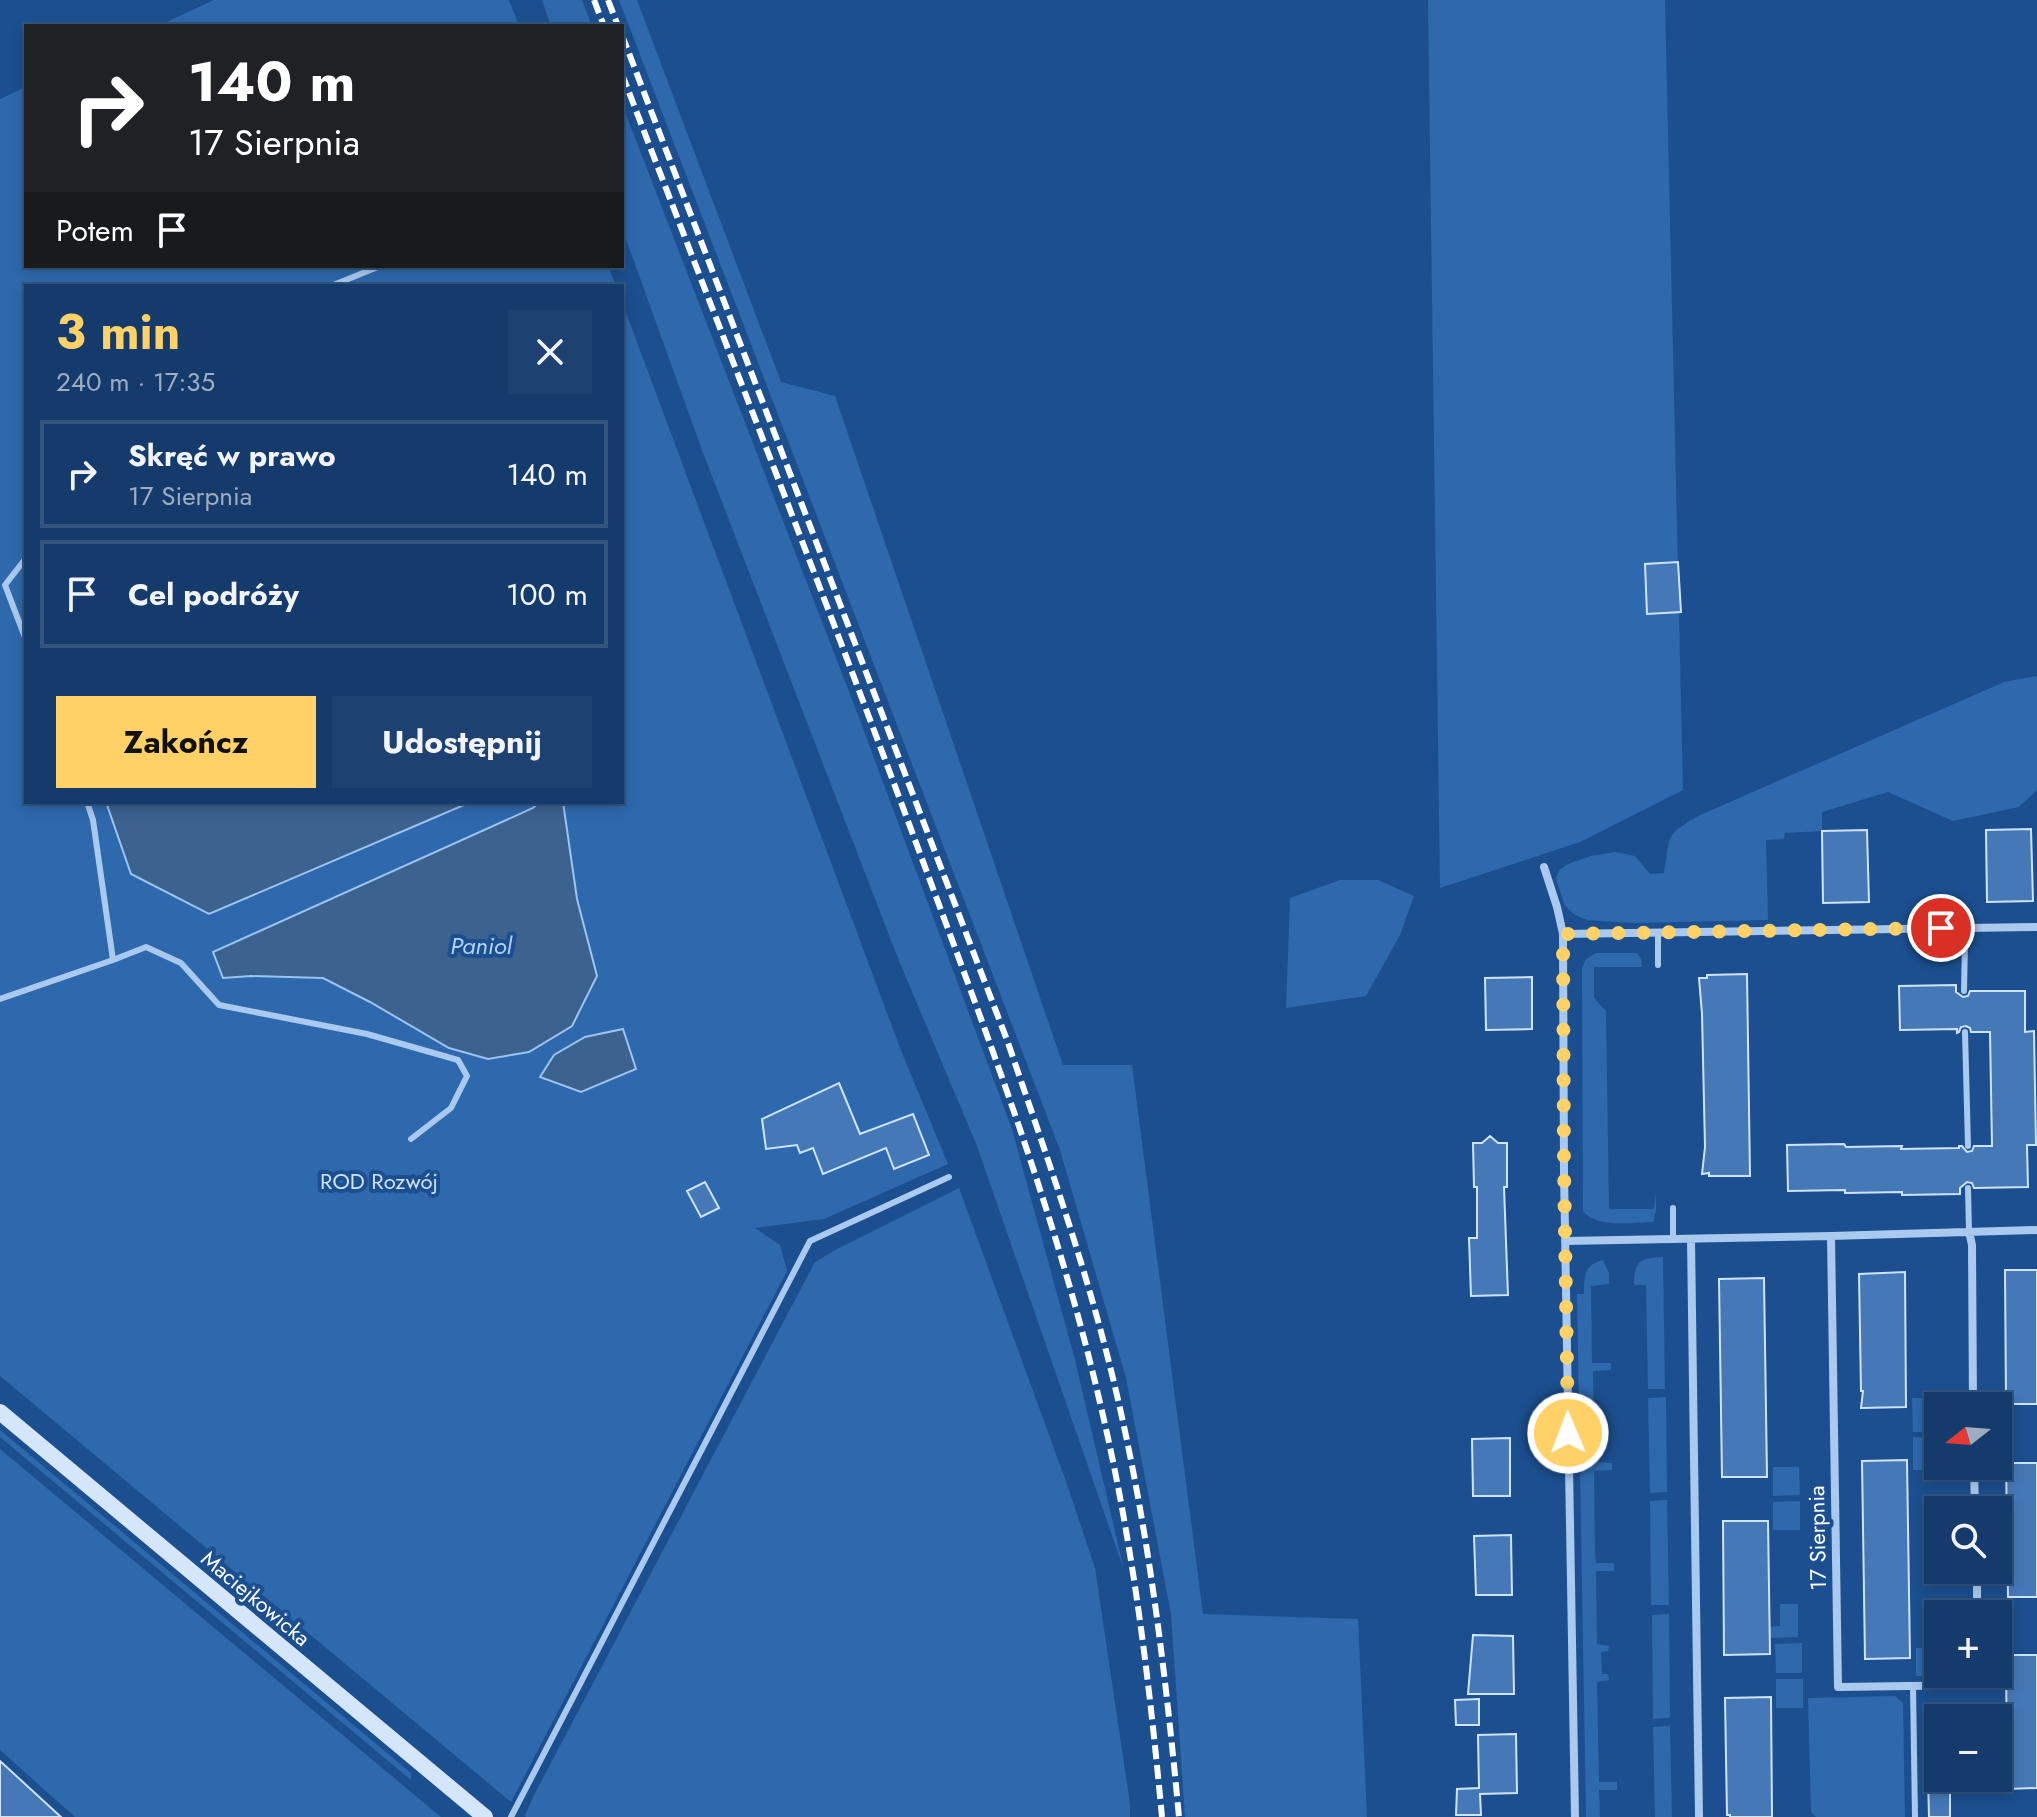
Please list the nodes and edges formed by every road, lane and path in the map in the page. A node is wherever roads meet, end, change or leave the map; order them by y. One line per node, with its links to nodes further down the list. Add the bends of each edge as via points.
1 (375, 268): 2 (lane)
2 (336, 284)
3 (24, 561): 4 (lane, via 5,585)
4 (24, 635)
5 (88, 804): 11 (lane)
6 (1544, 867): 10 (street)
7 (1963, 927): 8 (street); 9 (street); 13 (lane)
8 (2037, 927)
9 (1658, 933): 10 (street); 12 (lane)
10 (1563, 934): 26 (street)
11 (113, 960): 14 (lane); 16 (lane, via 146,947 181,963 219,1005 367,1034 458,1060 467,1076 451,1108)
12 (1658, 965)
13 (1964, 991)
14 (0, 999)
15 (1965, 1032): 17 (lane)
16 (411, 1139)
17 (1968, 1146)
18 (949, 1177): 32 (lane, via 810,1241)
19 (1968, 1188): 22 (lane)
20 (1673, 1208): 24 (lane)
21 (2037, 1230): 22 (street)
22 (1969, 1231): 23 (street); 27 (street)
23 (1831, 1236): 25 (street); 29 (street, 17 Sierpnia, via 1838,1687)
24 (1673, 1239): 25 (street); 26 (street)
25 (1691, 1239): 34 (street)
26 (1565, 1241): 33 (street)
27 (1973, 1392)
28 (0, 1412): 31 (street, Maciejkowicka)
29 (1913, 1686): 30 (street, 17 Sierpnia); 35 (lane)
30 (1924, 1686)
31 (485, 1817)
32 (511, 1817)
33 (1575, 1817)
34 (1699, 1817)
35 (1915, 1817)

